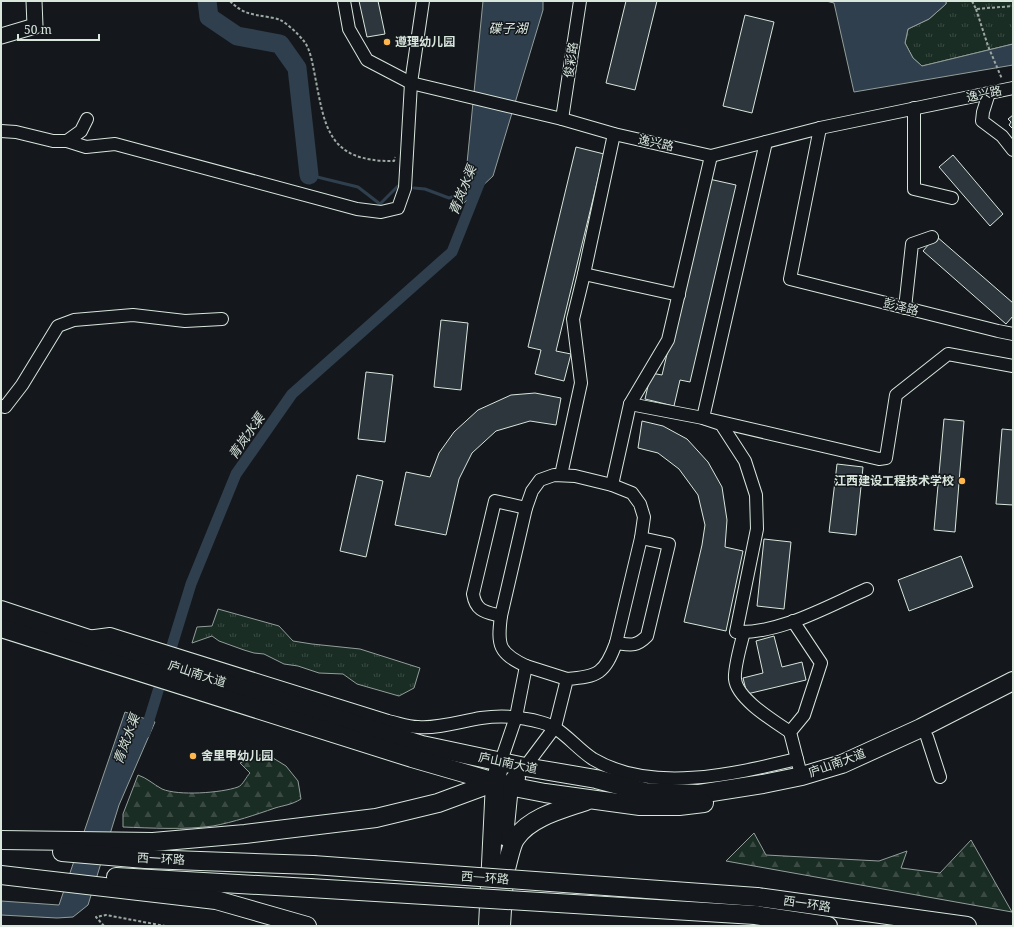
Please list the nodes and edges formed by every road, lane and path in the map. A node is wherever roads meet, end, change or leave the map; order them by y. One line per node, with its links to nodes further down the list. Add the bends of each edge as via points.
1 (34, 1): 9 (main road, via 35,26)
2 (230, 1): 23 (path, via 248,15 280,20 304,41 310,53 327,129 338,146 352,154 376,161 394,160)
3 (344, 1): 11 (street, 逸兴路, via 350,29 367,60)
4 (423, 1): 11 (street)
5 (580, 1): 16 (street, 俊彩路)
6 (972, 1): 8 (path)
7 (1013, 6): 8 (path)
8 (976, 9): 10 (path)
9 (1, 36)
10 (999, 71)
11 (411, 83): 16 (street, 逸兴路); 20 (street, via 405,187 398,208 381,212 349,207 115,144 86,147)
12 (1013, 88): 13 (street, 逸兴路)
13 (989, 93): 14 (street, 逸兴路); 22 (street, via 982,121 1002,136)
14 (914, 108): 17 (street, 逸兴路); 25 (street, via 914,189)
15 (87, 119): 20 (street, via 81,131)
16 (562, 119): 19 (street, 逸兴路)
17 (820, 128): 21 (street, 逸兴路); 29 (street, 彭泽路, via 790,280)
18 (1, 131): 20 (street, via 53,141)
19 (614, 134): 24 (street, 逸兴路); 27 (street)
20 (67, 141)
21 (766, 142): 24 (street, 逸兴路); 35 (street)
22 (1013, 150)
23 (396, 153)
24 (711, 156): 28 (street)
25 (952, 198)
26 (932, 237): 29 (street, via 912,244)
27 (584, 274): 28 (street); 36 (street, via 573,319 581,383)
28 (679, 295): 33 (street, via 668,340)
29 (905, 308): 31 (street, 彭泽路)
30 (222, 320): 34 (street, via 186,321 133,315 74,320 58,326 15,395 5,407)
31 (1013, 334)
32 (1013, 366): 35 (street, via 948,354 896,395 886,458 879,459)
33 (630, 404): 35 (street); 37 (street)
34 (1, 406)
35 (703, 418): 45 (street, via 722,424 745,461 756,495 757,530 736,632)
36 (561, 475): 37 (street); 38 (street, via 540,480 532,491)
37 (612, 485): 39 (street, via 632,493 640,504 644,517)
38 (526, 508): 42 (street); 42 (street, via 495,501 473,594 474,602 480,610)
39 (640, 538): 46 (street); 46 (street, via 669,544 666,560 648,636 641,643 633,645)
40 (867, 589): 43 (street)
41 (1, 610): 47 (highway, 庐山南大道)
42 (501, 616): 48 (street, via 501,648 510,658)
43 (793, 621): 45 (street); 55 (street, via 821,663 804,715)
44 (1, 628): 47 (highway, 庐山南大道)
45 (744, 632): 55 (street, via 735,678 737,688 758,711)
46 (616, 643): 50 (street, via 610,660 600,671 586,678)
47 (143, 658): 49 (highway, 庐山南大道); 49 (street)
48 (526, 666): 50 (street); 53 (street)
49 (185, 672): 53 (street, via 418,728 482,718); 58 (highway, 庐山南大道, via 422,745); 62 (highway, 庐山南大道, via 412,758)
50 (566, 678): 54 (street)
51 (1013, 681): 60 (highway, 庐山南大道, via 921,728 842,764)
52 (1013, 694): 56 (highway, 庐山南大道)
53 (516, 717): 54 (street); 58 (street)
54 (555, 727): 57 (street, via 593,759 642,777 713,776 748,771); 59 (street)
55 (790, 732): 57 (street)
56 (927, 737): 61 (street); 63 (highway, 庐山南大道, via 841,777 798,789 679,806 640,806)
57 (797, 759): 60 (street)
58 (501, 761): 59 (highway, 庐山南大道); 62 (highway)
59 (525, 767): 60 (highway, 庐山南大道, via 596,779 645,792 700,794); 62 (highway)
60 (802, 776)
61 (940, 777)
62 (502, 784): 63 (highway, 庐山南大道); 64 (highway, via 376,818 245,834 153,842); 68 (highway); 72 (highway)
63 (590, 800): 68 (highway, via 548,814 526,827 515,838)
64 (1, 840)
65 (1, 846): 75 (highway, 西一环路, bridge, via 145,859 313,865 757,898)
66 (1, 871): 74 (highway, 西一环路, bridge, via 754,915)
67 (1, 875): 71 (highway, via 216,900)
68 (504, 877): 73 (highway)
69 (104, 926): 70 (path, via 96,917 106,915)
70 (165, 926)
71 (307, 926)
72 (488, 926)
73 (501, 926)
74 (828, 926)
75 (967, 926)

